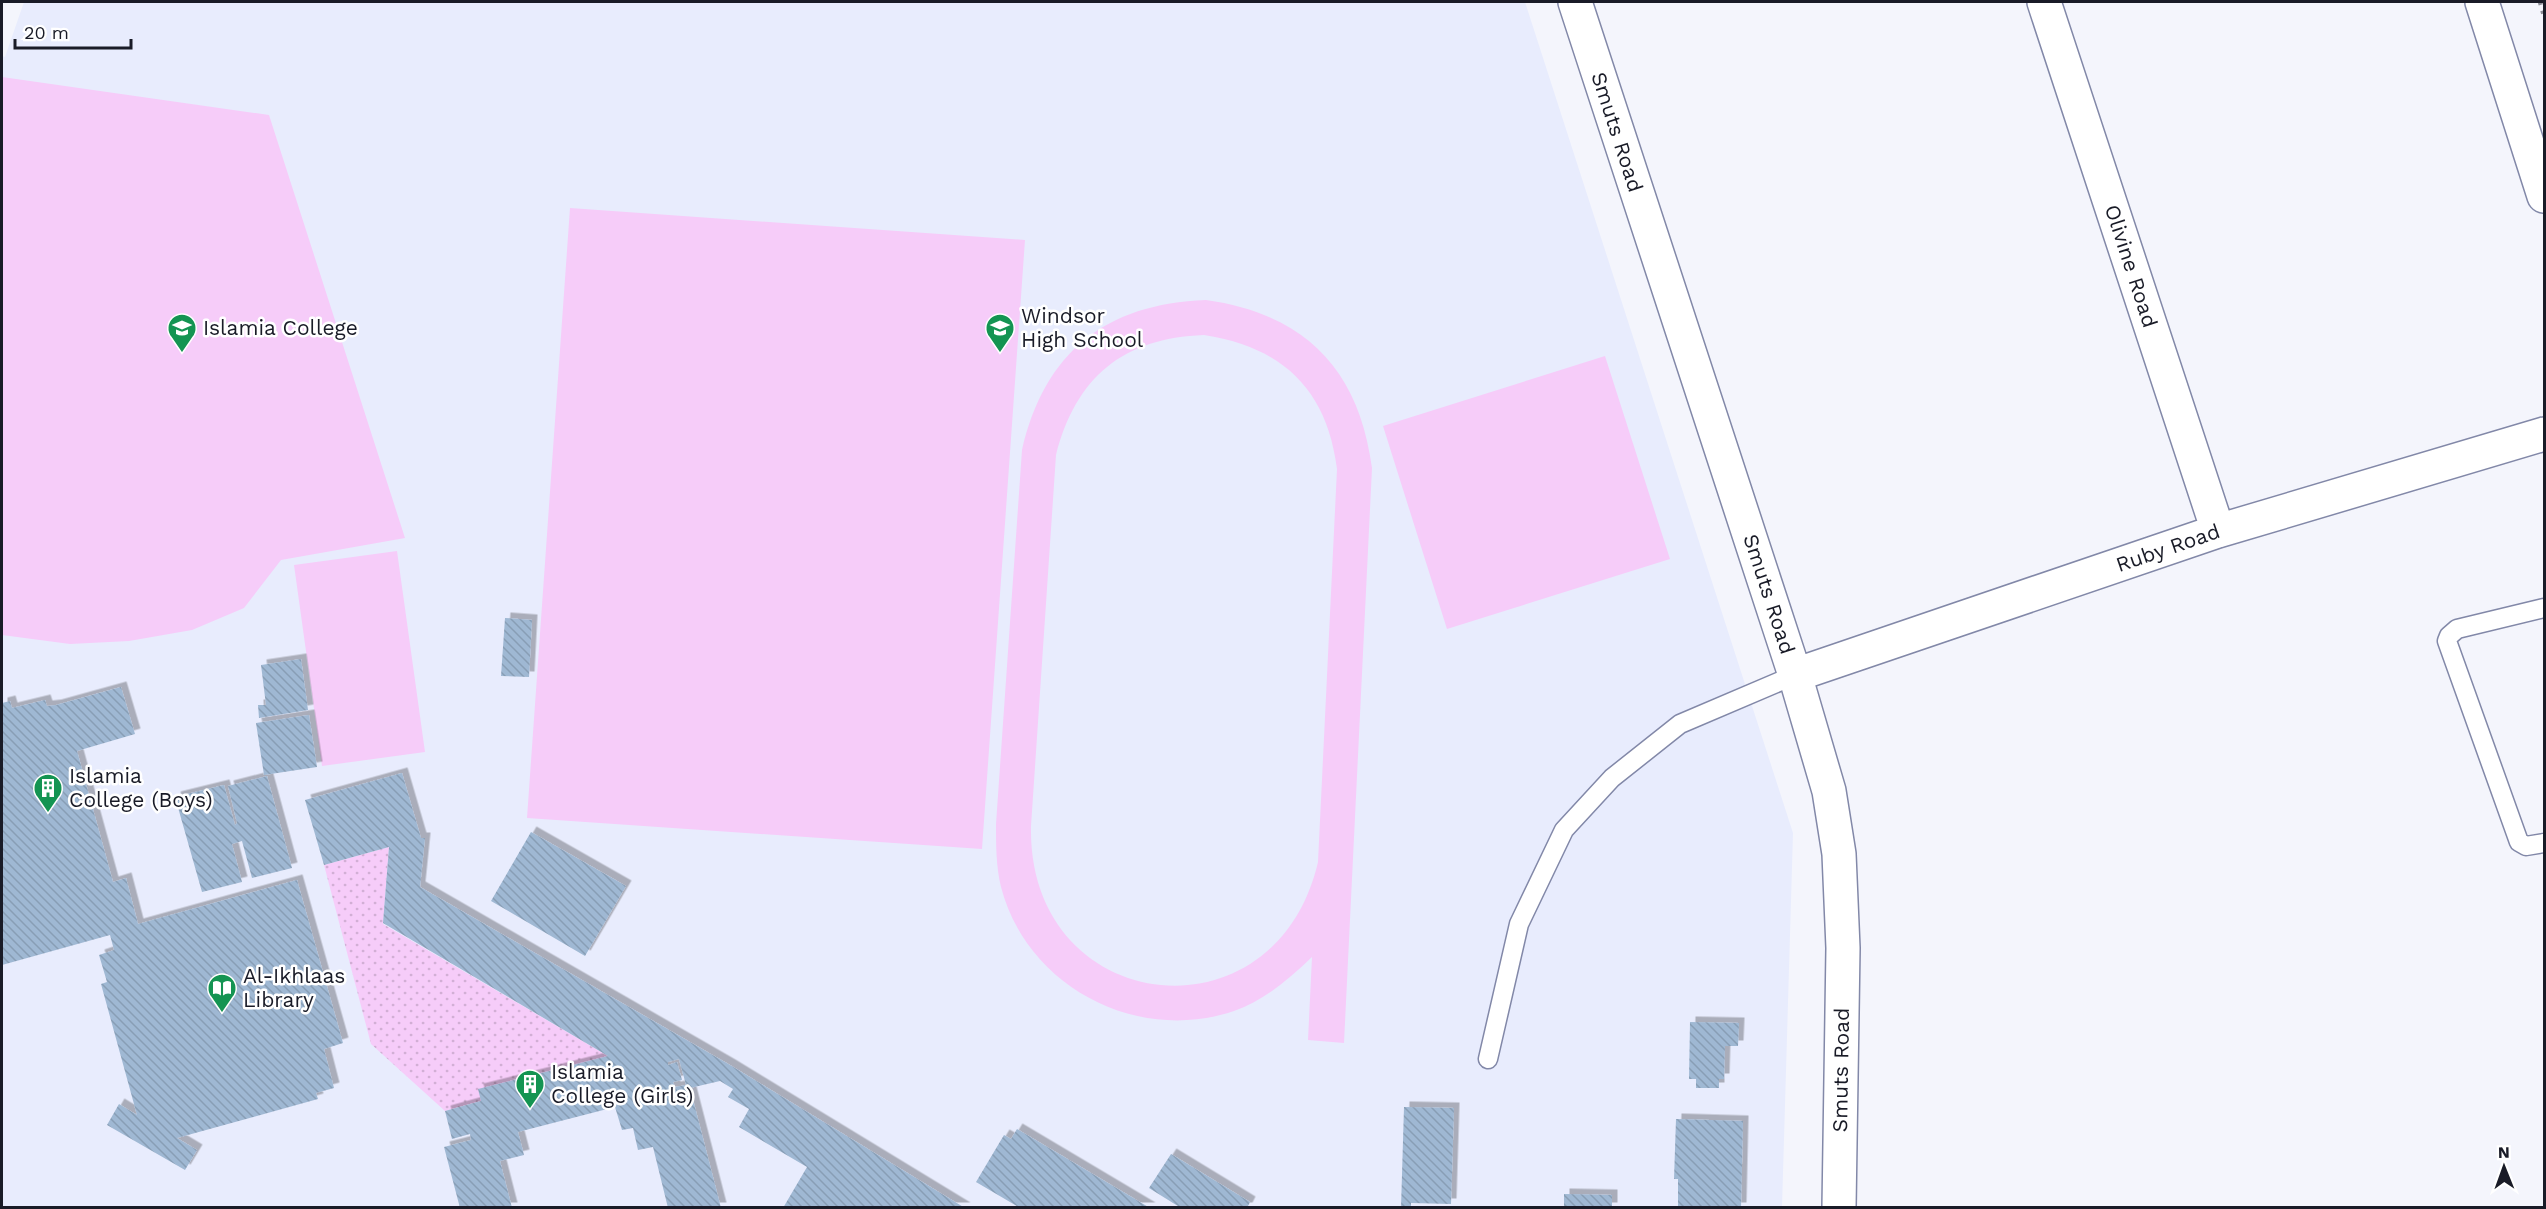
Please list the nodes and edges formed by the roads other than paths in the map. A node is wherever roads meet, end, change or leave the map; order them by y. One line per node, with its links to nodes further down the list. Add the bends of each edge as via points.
1 (1575, 2): 8 (street, Smuts Road)
2 (2044, 2): 6 (street, Olivine Road)
3 (2482, 2): 4 (street)
4 (2544, 195)
5 (2544, 434): 6 (street, Ruby Road)
6 (2218, 531): 8 (street, Ruby Road)
7 (2544, 608): 9 (lane, via 2457,629 2449,636 2447,648 2519,842 2526,846)
8 (1795, 675): 10 (lane, via 1680,724 1612,778 1564,830 1519,924); 11 (street, Smuts Road, via 1829,791 1839,854 1843,948)
9 (2544, 843)
10 (1488, 1059)
11 (1839, 1208)

